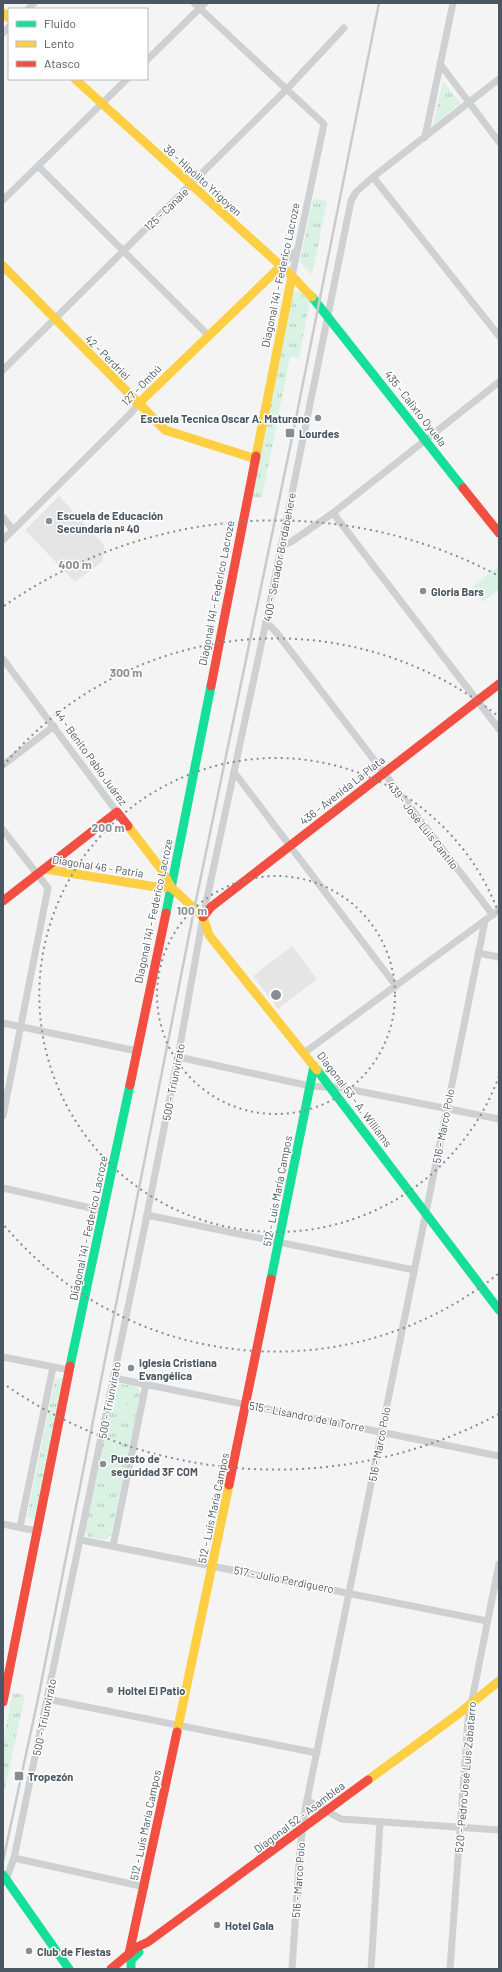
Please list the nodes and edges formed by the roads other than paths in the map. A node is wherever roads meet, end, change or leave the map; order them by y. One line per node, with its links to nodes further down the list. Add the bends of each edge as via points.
1 (453, 3): 5 (street)
2 (199, 5): 4 (street); 9 (street)
3 (344, 28): 9 (street, 125 - Canale)
4 (148, 59)
5 (440, 64): 10 (street); 12 (street)
6 (499, 79): 10 (street)
7 (76, 80): 11 (street, 38 - Hipólito Yrigoyen)
8 (126, 80): 11 (street)
9 (286, 90): 16 (street, 125 - Canale); 18 (street, Diagonal 141 - Federico Lacroze, via 324,124)
10 (468, 103): 12 (street); 13 (street)
11 (102, 104): 14 (street); 16 (street, 38 - Hipólito Yrigoyen)
12 (425, 137): 15 (street)
13 (499, 142)
14 (38, 166): 17 (street); 19 (street)
15 (373, 177): 24 (street, 400 - Senador Bordabehere, via 352,196); 27 (street)
16 (191, 185): 19 (street, 125 - Canale); 21 (street, 38 - Hipólito Yrigoyen)
17 (3, 200)
18 (298, 249): 21 (street, 127 - Ombú); 22 (street, Diagonal 141 - Federico Lacroze)
19 (124, 251): 25 (street, 125 - Canale); 26 (street)
20 (3, 266): 25 (street, 42 - Perdriel)
21 (280, 267): 22 (street, 38 - Hipólito Yrigoyen); 26 (street, 127 - Ombú)
22 (292, 276): 23 (street, 38 - Hipólito Yrigoyen); 32 (street, Diagonal 141 - Federico Lacroze)
23 (314, 299): 24 (street, 435 - Calixto Oyuela)
24 (327, 313): 31 (street, 435 - Calixto Oyuela); 38 (street, 400 - Senador Bordabehere)
25 (54, 319): 28 (street, 125 - Canale); 30 (street, 42 - Perdriel)
26 (208, 335): 30 (street, 127 - Ombú)
27 (499, 336)
28 (3, 370)
29 (499, 382): 31 (street)
30 (138, 404): 32 (street, 42 - Perdriel, via 169,432); 35 (street, 127 - Ombú)
31 (427, 439): 33 (street); 36 (street, 435 - Calixto Oyuela)
32 (256, 459): 53 (street, Diagonal 141 - Federico Lacroze)
33 (333, 513): 38 (street); 42 (street)
34 (3, 517): 35 (street)
35 (13, 530): 37 (street, 127 - Ombú)
36 (499, 534)
37 (3, 540)
38 (281, 546): 39 (street, 400 - Senador Bordabehere)
39 (266, 622): 46 (street, 400 - Senador Bordabehere); 47 (street, 439 - José Luis Cantilo)
40 (3, 659): 43 (street, 44 - Benito Pablo Juárez)
41 (499, 684): 42 (street, 436 - Avenida La Plata)
42 (477, 701): 44 (street); 47 (street, 436 - Avenida La Plata)
43 (54, 726): 45 (street); 48 (street, 44 - Benito Pablo Juárez)
44 (499, 729)
45 (3, 765)
46 (234, 772): 50 (street); 58 (street, 400 - Senador Bordabehere)
47 (383, 773): 50 (street, 436 - Avenida La Plata); 57 (street, 439 - José Luis Cantilo)
48 (117, 812): 51 (street); 53 (street, 44 - Benito Pablo Juárez, via 161,868)
49 (3, 830): 52 (street)
50 (290, 846): 58 (street, 436 - Avenida La Plata, via 211,906); 62 (street)
51 (45, 869): 52 (street); 53 (street, Diagonal 46 - Patria, via 156,887)
52 (37, 875): 54 (street); 64 (street, via 46,884 47,894)
53 (171, 887): 55 (street, 44 - Benito Pablo Juárez); 65 (street, Diagonal 141 - Federico Lacroze)
54 (3, 901)
55 (190, 906): 58 (street, Diagonal 53 - A. Williams)
56 (499, 910): 57 (street)
57 (493, 914): 59 (street)
58 (202, 917): 66 (street, Diagonal 53 - A. Williams, via 209,935); 67 (street, 500 - Triunvirato)
59 (484, 921): 60 (street, 516 - Marco Polo); 62 (street)
60 (478, 953): 61 (street); 71 (street, 516 - Marco Polo)
61 (499, 957)
62 (396, 986): 66 (street)
63 (3, 1023): 64 (street)
64 (20, 1026): 65 (street); 72 (street)
65 (137, 1052): 75 (street, Diagonal 141 - Federico Lacroze)
66 (304, 1053): 68 (street, Diagonal 53 - A. Williams)
67 (178, 1057): 69 (street); 76 (street, 500 - Triunvirato)
68 (314, 1066): 69 (street, 512 - Luis María Campos); 70 (street, Diagonal 53 - A. Williams)
69 (310, 1086): 70 (street); 78 (street, 512 - Luis María Campos)
70 (331, 1088): 71 (street, via 343,1088); 77 (street, Diagonal 53 - A. Williams)
71 (447, 1108): 73 (street); 77 (street, 516 - Marco Polo)
72 (3, 1116)
73 (499, 1119)
74 (3, 1188): 75 (street)
75 (104, 1211): 83 (street, Diagonal 141 - Federico Lacroze)
76 (147, 1214): 78 (street); 84 (street, 500 - Triunvirato)
77 (426, 1214): 79 (street, 516 - Marco Polo); 80 (street, Diagonal 53 - A. Williams)
78 (278, 1242): 79 (street); 86 (street, 512 - Luis María Campos)
79 (414, 1270): 87 (street, 516 - Marco Polo)
80 (499, 1310)
81 (3, 1357): 82 (street)
82 (53, 1367): 83 (street); 90 (street)
83 (69, 1370): 91 (street, Diagonal 141 - Federico Lacroze)
84 (114, 1378): 85 (street, 515 - Lisandro de la Torre); 92 (street, 500 - Triunvirato)
85 (146, 1384): 86 (street, 515 - Lisandro de la Torre); 93 (street)
86 (246, 1404): 87 (street, 515 - Lisandro de la Torre); 95 (street, 512 - Luis María Campos)
87 (382, 1431): 88 (street, 515 - Lisandro de la Torre); 96 (street, 516 - Marco Polo)
88 (499, 1456)
89 (3, 1524): 90 (street)
90 (20, 1527): 91 (street)
91 (37, 1531): 99 (street, Diagonal 141 - Federico Lacroze)
92 (81, 1540): 93 (street, 517 - Julio Perdiguero); 100 (street, 500 - Triunvirato)
93 (113, 1546): 95 (street, 517 - Julio Perdiguero)
94 (499, 1564): 97 (street, 520 - Pedro José Luis Zabatarro)
95 (213, 1566): 96 (street, 517 - Julio Perdiguero); 103 (street, 512 - Luis María Campos)
96 (349, 1592): 97 (street, 517 - Julio Perdiguero); 104 (street, 516 - Marco Polo)
97 (487, 1621): 102 (street, 520 - Pedro José Luis Zabatarro)
98 (499, 1681): 102 (street, Diagonal 52 - Asamblea)
99 (4, 1692): 101 (street, Diagonal 141 - Federico Lacroze)
100 (48, 1699): 103 (street); 111 (street, 500 - Triunvirato)
101 (3, 1702)
102 (471, 1703): 106 (street, Diagonal 52 - Asamblea); 108 (street, 520 - Pedro José Luis Zabatarro)
103 (179, 1725): 104 (street); 113 (street, 512 - Luis María Campos)
104 (317, 1753): 105 (street, 516 - Marco Polo)
105 (307, 1800): 106 (street); 109 (street, 516 - Marco Polo)
106 (325, 1811): 107 (street, via 341,1819); 109 (street, Diagonal 52 - Asamblea)
107 (380, 1822): 108 (street); 120 (street)
108 (460, 1828): 110 (street); 121 (street, 520 - Pedro José Luis Zabatarro)
109 (303, 1829): 114 (street, Diagonal 52 - Asamblea); 119 (street, 516 - Marco Polo)
110 (499, 1830)
111 (14, 1858): 112 (street, 500 - Triunvirato); 113 (street)
112 (5, 1877): 116 (street)
113 (145, 1887): 115 (street, 512 - Luis María Campos)
114 (148, 1942): 115 (street, Diagonal 52 - Asamblea); 118 (street, via 134,1956 130,1964)
115 (129, 1954): 117 (street, Diagonal 52 - Asamblea)
116 (68, 1968)
117 (111, 1969)
118 (131, 1969)
119 (292, 1969)
120 (371, 1969)
121 (450, 1969)

